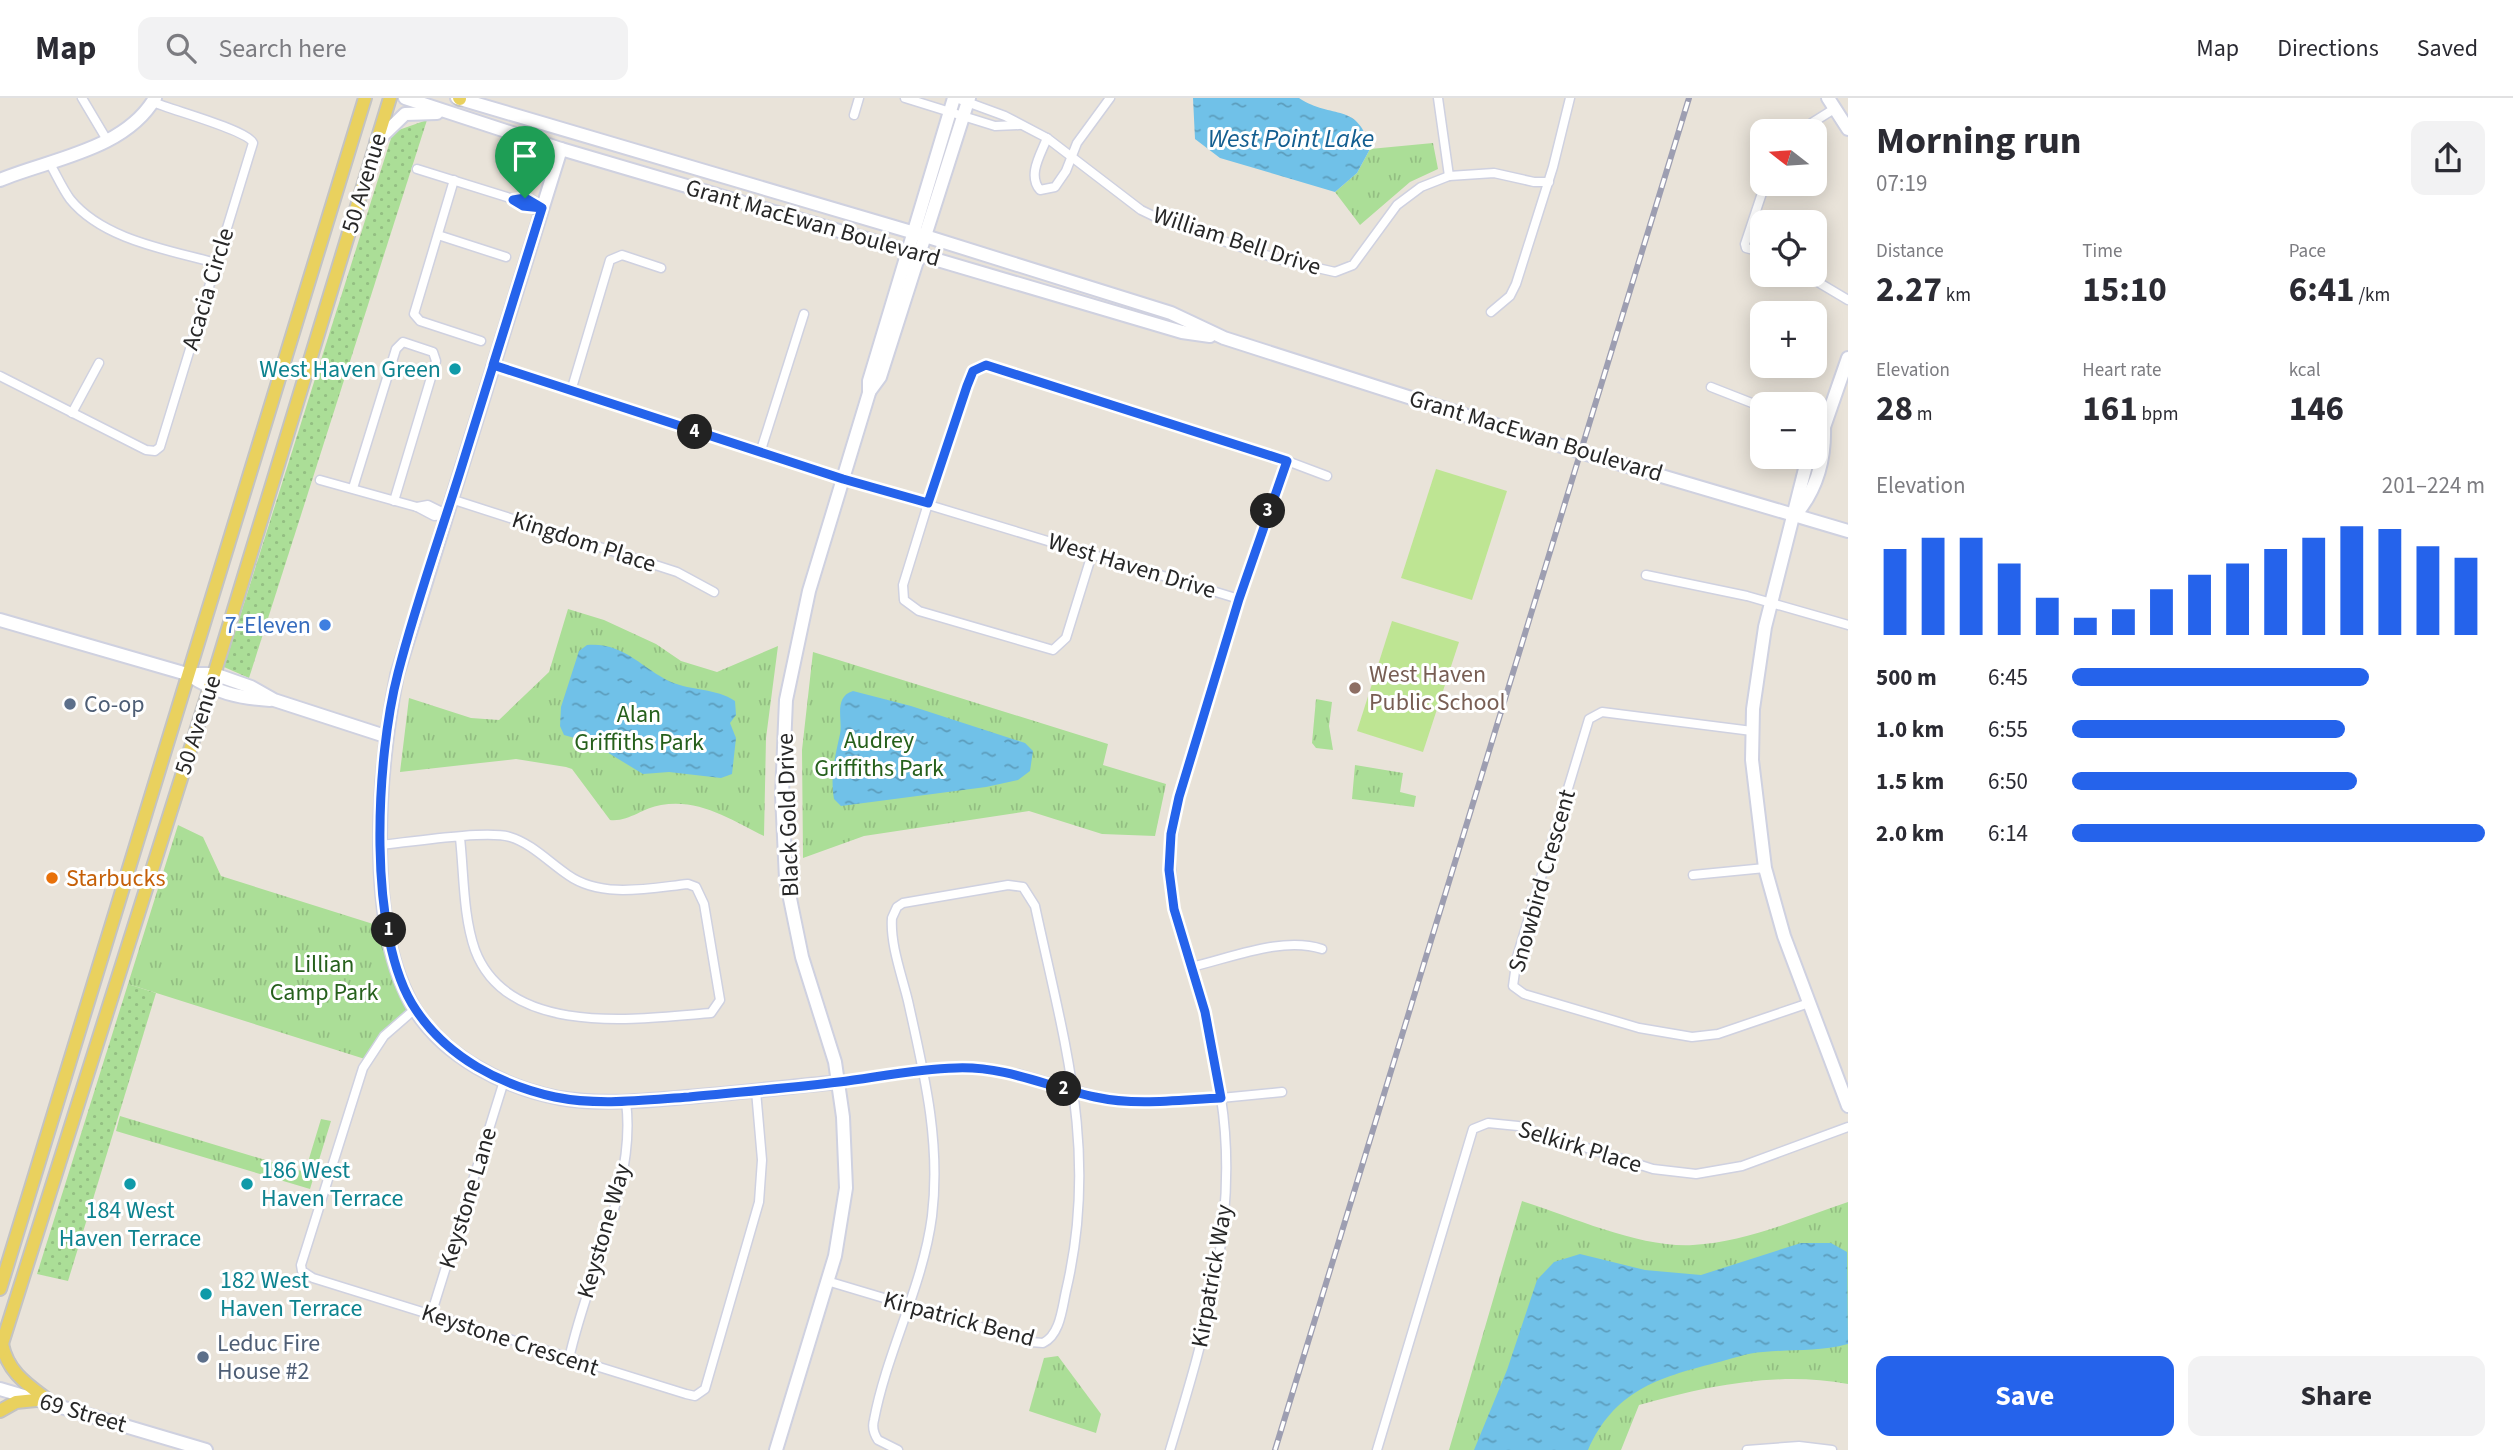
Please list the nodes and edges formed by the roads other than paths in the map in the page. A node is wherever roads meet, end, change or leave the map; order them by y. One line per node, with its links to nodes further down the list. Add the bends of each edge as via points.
1 (82, 98): 22 (street)
2 (365, 98): 77 (main road, 50 Avenue)
3 (390, 98): 23 (main road, 50 Avenue)
4 (405, 98): 15 (main road, Grant MacEwan Boulevard)
5 (459, 98): 34 (main road, Grant MacEwan Boulevard)
6 (859, 98): 16 (street)
7 (905, 98): 14 (street, William Bell Drive)
8 (1110, 98): 25 (street)
9 (1438, 98): 28 (street)
10 (1570, 98): 31 (street)
11 (962, 99): 14 (main road, Black Gold Drive); 17 (main road, Black Gold Drive); 19 (street, William Bell Drive)
12 (154, 100): 22 (main road, via 129,126); 39 (street, Acacia Circle, via 177,113 245,133 253,143)
13 (1831, 103): 18 (street); 20 (main road)
14 (950, 112): 17 (street, William Bell Drive); 34 (main road, Black Gold Drive)
15 (453, 115): 23 (main road, via 405,114); 24 (main road, Grant MacEwan Boulevard)
16 (855, 115)
17 (963, 116): 19 (street, William Bell Drive, via 995,126); 34 (main road, Black Gold Drive)
18 (1813, 119)
19 (1018, 125): 21 (street, William Bell Drive)
20 (1848, 128)
21 (1047, 138): 25 (street, William Bell Drive); 25 (street, via 1034,174 1040,190 1055,187)
22 (107, 140): 26 (main road)
23 (376, 142): 78 (main road, 50 Avenue)
24 (561, 149): 32 (main road); 37 (main road, Grant MacEwan Boulevard)
25 (1071, 154): 28 (street, William Bell Drive, via 1141,210 1168,223 1278,259 1335,272 1353,265 1397,205 1421,187)
26 (49, 162): 29 (main road); 39 (street, via 71,199 106,227 154,246)
27 (417, 169): 30 (street)
28 (1449, 176): 31 (street, William Bell Drive, via 1494,173)
29 (0, 180)
30 (454, 180): 32 (street, via 513,200 533,200); 35 (street)
31 (1549, 182): 43 (street, via 1516,284 1510,296)
32 (542, 208): 49 (main road)
33 (1750, 229): 36 (street, via 1745,244)
34 (919, 234): 37 (main road, Black Gold Drive); 45 (main road, Grant MacEwan Boulevard, via 1171,313)
35 (438, 235): 38 (street); 46 (street, via 414,314 420,321)
36 (1750, 249)
37 (913, 252): 45 (main road, Grant MacEwan Boulevard, via 1182,332); 61 (main road, Black Gold Drive, via 880,377 869,393)
38 (506, 257)
39 (216, 262): 55 (street, Acacia Circle, via 160,447 146,450)
40 (660, 268): 52 (street, via 622,255 610,260)
41 (1826, 287): 42 (street)
42 (1848, 300)
43 (1491, 312)
44 (804, 314): 56 (street)
45 (1224, 338): 67 (main road, Grant MacEwan Boulevard, via 1580,452)
46 (481, 341)
47 (1848, 358): 54 (main road)
48 (99, 363): 55 (street)
49 (493, 365): 52 (street, West Haven Drive); 64 (main road)
50 (0, 376): 55 (street, Acacia Circle)
51 (1711, 387): 53 (street)
52 (571, 391): 56 (street, West Haven Drive)
53 (1750, 402)
54 (1827, 407)
55 (72, 413)
56 (760, 453): 61 (street, West Haven Drive)
57 (1287, 461): 60 (street); 66 (street, via 986,365 973,371); 73 (street)
58 (1804, 469): 67 (main road)
59 (1819, 469): 67 (main road, via 1811,496)
60 (1328, 476)
61 (843, 479): 66 (street, West Haven Drive); 93 (main road, Black Gold Drive, via 795,647 786,700 782,795 790,904)
62 (320, 480): 63 (street)
63 (353, 488): 65 (street); 65 (street, via 396,349 403,342 433,352 436,361)
64 (451, 499): 68 (main road); 72 (street, Kingdom Place, via 677,572)
65 (394, 501): 68 (street, via 428,505)
66 (928, 503): 70 (street, West Haven Drive); 70 (street, via 901,594 919,611 1053,650 1066,638)
67 (1796, 514): 69 (main road, Grant MacEwan Boulevard); 74 (main road)
68 (446, 515): 82 (main road, via 397,675)
69 (1848, 531)
70 (1093, 554): 73 (street, West Haven Drive)
71 (1646, 575): 74 (street)
72 (714, 592)
73 (1239, 599): 88 (street, West Haven Drive, via 1171,834 1174,909)
74 (1770, 602): 76 (street); 81 (main road)
75 (0, 620): 77 (main road)
76 (1848, 625)
77 (187, 674): 78 (main road); 79 (main road); 102 (main road, 50 Avenue)
78 (214, 674): 79 (main road, 50 Avenue); 80 (main road)
79 (209, 689): 80 (main road); 105 (main road, 50 Avenue)
80 (274, 700): 82 (main road)
81 (1752, 731): 85 (main road); 89 (street, Snowbird Crescent, via 1602,712 1589,719 1517,957 1513,986 1524,994 1678,1037 1718,1034)
82 (385, 736): 84 (main road)
83 (460, 838): 83 (street, via 510,836 571,878 599,888 696,887 704,904 718,1008 711,1013 624,1021 589,1019 542,1008 505,991 487,972 475,949); 84 (street)
84 (382, 845): 90 (main road, via 392,952)
85 (1765, 868): 86 (street); 89 (main road)
86 (1693, 875)
87 (1322, 949): 88 (street, via 1286,945)
88 (1191, 967): 97 (street, West Haven Drive, via 1205,1012)
89 (1809, 1003): 99 (main road)
90 (415, 1009): 92 (main road, via 455,1052); 104 (street, Keystone Crescent, via 384,1036 363,1068 301,1265 313,1278)
91 (923, 1071): 93 (street); 95 (street, via 1000,1070); 95 (street, via 891,925 894,911 912,901 1016,885 1027,889 1034,900); 103 (street, via 931,1104 935,1186 930,1230)
92 (504, 1081): 98 (main road, via 561,1098); 104 (street, Keystone Lane)
93 (839, 1082): 94 (main road); 101 (main road, Black Gold Drive, via 846,1188)
94 (756, 1091): 98 (main road); 106 (street, Keystone Crescent, via 762,1160 759,1202 705,1389 695,1396)
95 (1074, 1092): 97 (street, via 1129,1102); 103 (street, Kirpatrick Bend, via 1081,1150 1078,1223 1070,1277 1051,1338 1031,1342)
96 (1282, 1092): 97 (street)
97 (1221, 1098): 114 (street, Kirpatrick Way, via 1228,1178 1220,1260 1203,1342)
98 (626, 1102): 106 (street, Keystone Way, via 625,1167)
99 (1848, 1106)
100 (1848, 1127): 115 (street, Selkirk Place, via 1742,1166 1696,1174 1653,1169 1518,1126 1488,1123 1472,1129)
101 (828, 1281): 103 (street, Kirpatrick Bend); 112 (main road, Black Gold Drive)
102 (0, 1289)
103 (908, 1306): 113 (street, via 873,1427 883,1444)
104 (431, 1315): 106 (street, Keystone Crescent)
105 (1, 1347): 109 (main road, via 14,1373)
106 (569, 1359)
107 (0, 1390): 108 (main road, 69 Street)
108 (36, 1400): 109 (main road, 69 Street); 110 (main road, via 16,1402)
109 (53, 1404): 111 (main road, 69 Street)
110 (0, 1411)
111 (206, 1450)
112 (776, 1450)
113 (898, 1450)
114 (1170, 1450)
115 (1377, 1450)
116 (1747, 1450): 117 (street, via 1798,1446)
117 (1832, 1450)

